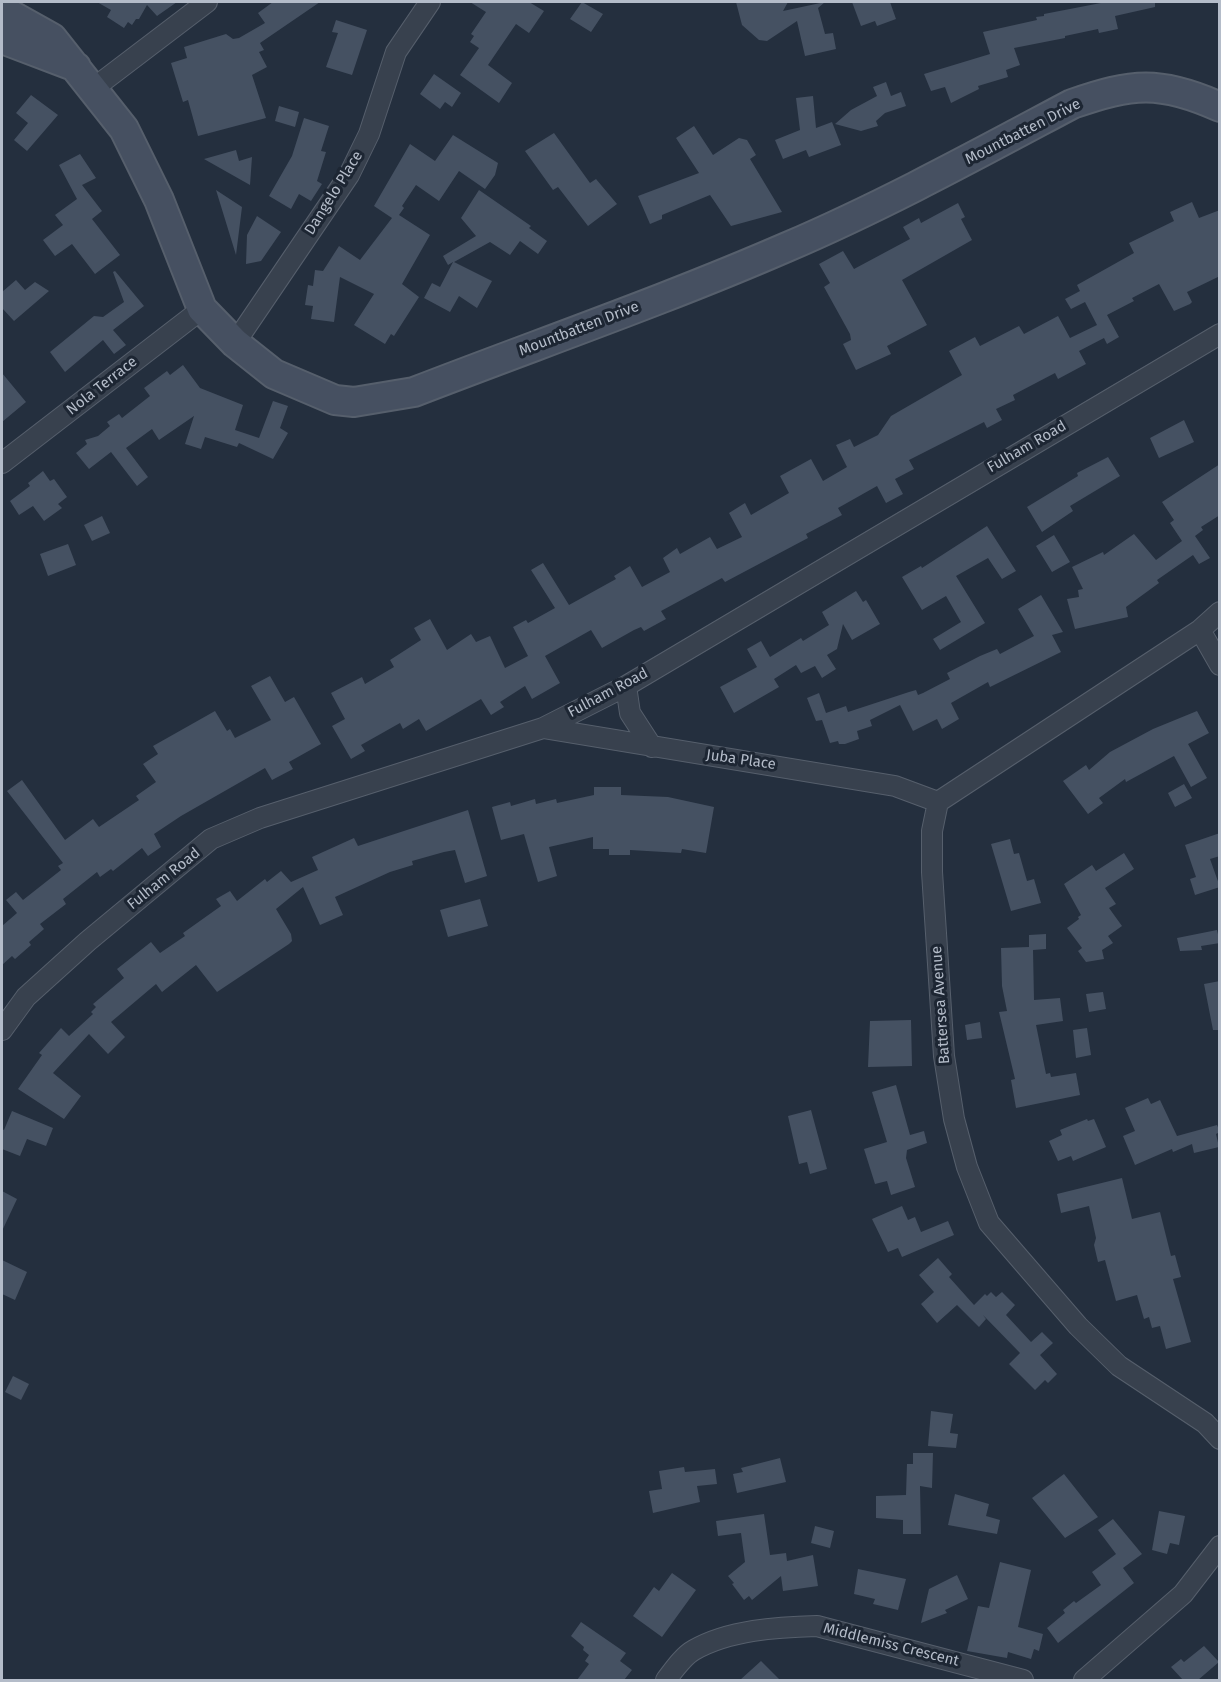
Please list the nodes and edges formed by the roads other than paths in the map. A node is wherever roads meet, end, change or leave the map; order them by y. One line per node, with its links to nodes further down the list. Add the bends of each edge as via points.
1 (207, 2): 5 (street)
2 (430, 2): 9 (street, Dangelo Place, via 396,52 369,134 349,175)
3 (2, 10): 5 (main road, Mountbatten Drive, via 52,38)
4 (2, 39): 5 (main road)
5 (85, 77): 7 (main road, Mountbatten Drive, via 124,129 159,200)
6 (1220, 107): 9 (main road, Mountbatten Drive, via 1191,93 1156,87 1120,89 1072,104 892,200 787,247 394,397 335,400 274,374)
7 (202, 309): 9 (main road, Mountbatten Drive); 10 (street, Nola Terrace)
8 (1220, 334): 14 (street, Fulham Road)
9 (235, 343)
10 (2, 463)
11 (1220, 612): 12 (street)
12 (1200, 630): 13 (street); 17 (street)
13 (1220, 665)
14 (626, 686): 15 (street, Fulham Road); 16 (street, via 630,713)
15 (543, 728): 16 (street, Juba Place); 18 (street, Fulham Road, via 261,818 211,840 35,989)
16 (652, 747): 17 (street, Juba Place, via 895,786)
17 (938, 802): 19 (street, Battersea Avenue, via 932,831 932,872 944,1056 954,1119 989,1223 1078,1326 1119,1366 1205,1423)
18 (2, 1030)
19 (1220, 1439)
20 (1220, 1546): 23 (street, via 1183,1594)
21 (666, 1680): 22 (street, Middlemiss Crescent, via 693,1650 730,1636 782,1627 817,1626)
22 (1023, 1680)
23 (1084, 1680)

